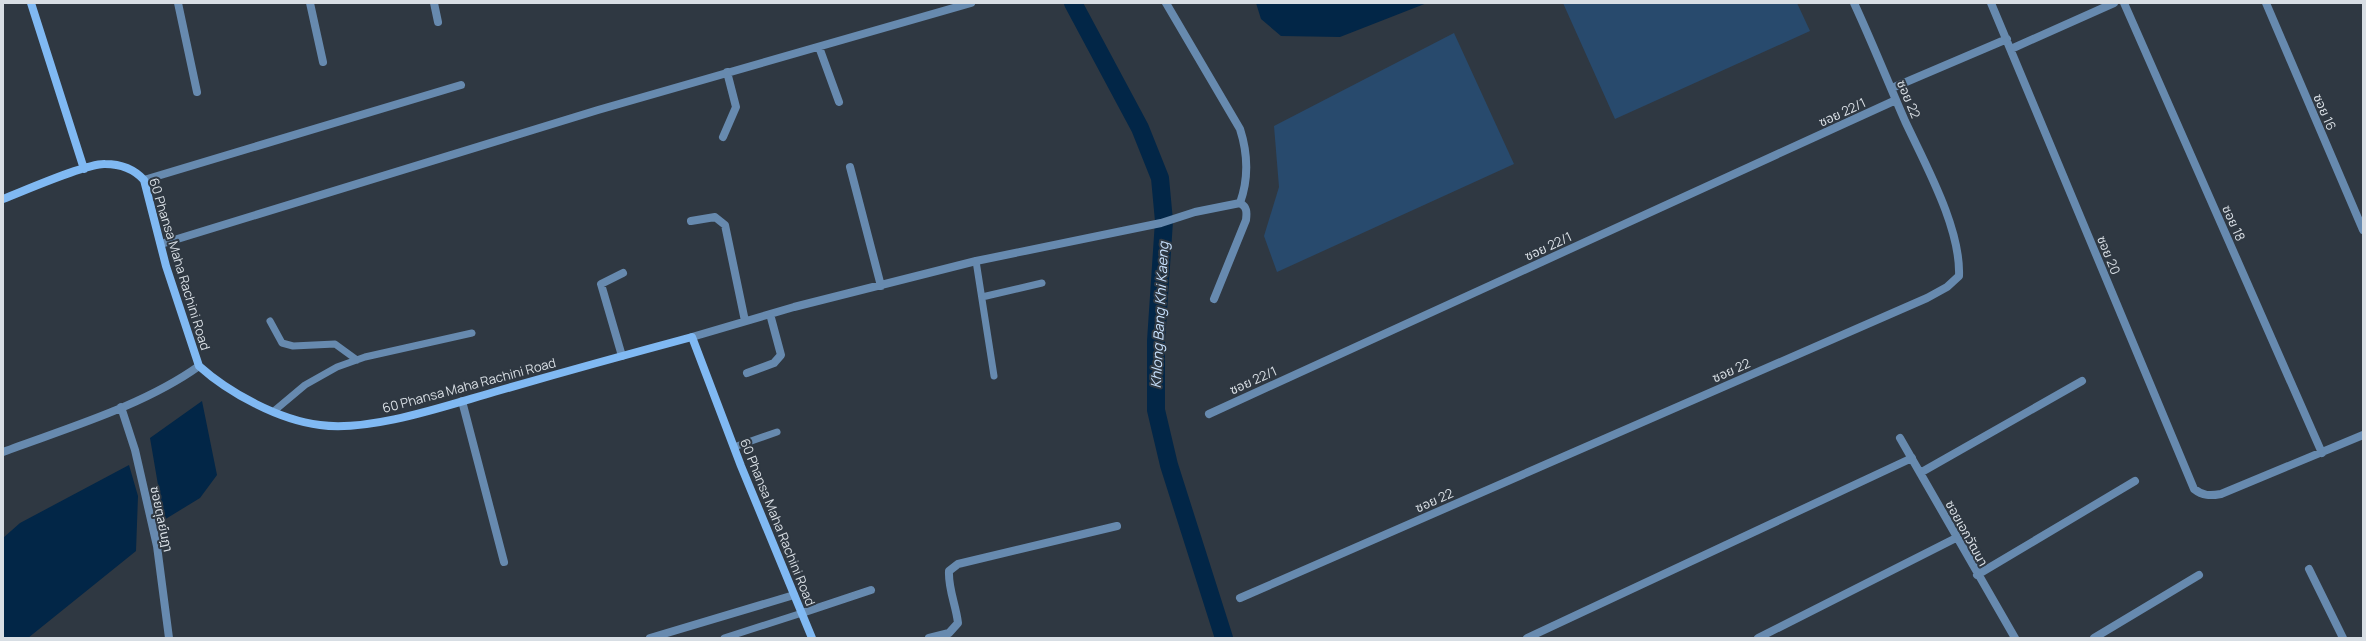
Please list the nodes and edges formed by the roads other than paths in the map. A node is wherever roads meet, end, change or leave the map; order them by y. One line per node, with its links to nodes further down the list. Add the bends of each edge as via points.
1 (31, 3): 25 (street)
2 (178, 3): 20 (street)
3 (310, 3): 16 (street)
4 (434, 3): 12 (street)
5 (971, 3): 14 (street)
6 (1166, 3): 28 (street, via 1240,129 1245,145 1247,168)
7 (1854, 3): 19 (street, ซอย 22)
8 (1991, 3): 13 (street, ซอย 20)
9 (2114, 3): 15 (street)
10 (2124, 3): 58 (street, ซอย 18)
11 (2266, 3): 30 (street, ซอย 16)
12 (438, 22)
13 (2007, 40): 15 (street, ซอย 20); 19 (street)
14 (819, 47): 17 (street); 22 (street)
15 (2011, 49): 58 (street, ซอย 20, via 2194,489 2211,496 2221,494)
16 (323, 62)
17 (727, 72): 23 (street, via 736,107); 31 (street)
18 (461, 85): 26 (street)
19 (1892, 88): 21 (street, ซอย 22)
20 (197, 92)
21 (1896, 100): 52 (street, ซอย 22/1); 70 (street, ซอย 22, via 1954,235 1960,260 1959,276 1947,287 1927,298)
22 (839, 102)
23 (723, 137)
24 (850, 167): 35 (street)
25 (84, 169): 26 (street, 60 Phansa Maha Rachini Road, via 104,163 124,166 138,173); 27 (street, 60 Phansa Maha Rachini Road)
26 (144, 180): 31 (street, 60 Phansa Maha Rachini Road)
27 (3, 199)
28 (1240, 203): 32 (street, via 1195,212 1160,223); 37 (street, via 1247,211 1246,220)
29 (691, 221): 40 (street, via 715,217 724,225)
30 (2363, 230)
31 (161, 244): 45 (street, 60 Phansa Maha Rachini Road)
32 (976, 261): 35 (street); 36 (lane)
33 (623, 273): 43 (street, via 601,284)
34 (1042, 283): 36 (lane)
35 (881, 286): 38 (street)
36 (982, 297): 47 (lane)
37 (1214, 298)
38 (770, 314): 40 (street); 46 (street, via 781,355 774,364)
39 (270, 321): 44 (lane, via 282,343 293,346 335,344)
40 (745, 321): 42 (street)
41 (472, 333): 44 (lane)
42 (692, 337): 43 (street, 60 Phansa Maha Rachini Road); 56 (street, 60 Phansa Maha Rachini Road)
43 (622, 356): 49 (street, 60 Phansa Maha Rachini Road)
44 (357, 360): 51 (lane, via 337,367 305,386)
45 (199, 366): 50 (street, via 183,378); 51 (street, 60 Phansa Maha Rachini Road, via 210,376 257,405)
46 (747, 373)
47 (994, 376)
48 (2082, 380): 60 (street)
49 (462, 401): 51 (street, 60 Phansa Maha Rachini Road, via 365,425 320,426); 64 (street)
50 (121, 407): 57 (street); 72 (street, ซอยตุลย์นฎา, via 135,450 157,546)
51 (274, 411)
52 (1209, 414)
53 (777, 432): 56 (lane)
54 (2363, 435): 58 (street)
55 (1900, 438): 59 (street, ซอยเอกวัฒนา)
56 (734, 447): 69 (street, 60 Phansa Maha Rachini Road)
57 (3, 452)
58 (2322, 453)
59 (1912, 458): 60 (street, ซอยเอกวัฒนา); 77 (street)
60 (1920, 473): 63 (street, ซอยเอกวัฒนา)
61 (2135, 481): 66 (street)
62 (1117, 526): 76 (street, via 958,564 949,571 948,585 957,611 958,623 949,633)
63 (1956, 538): 66 (street, ซอยเอกวัฒนา); 78 (street)
64 (504, 562)
65 (2309, 569): 81 (street)
66 (1977, 575): 79 (street, ซอยเอกวัฒนา)
67 (2199, 575): 80 (street)
68 (871, 590): 71 (street)
69 (794, 595): 71 (street, 60 Phansa Maha Rachini Road); 73 (street)
70 (1240, 598)
71 (802, 613): 74 (lane); 75 (street, 60 Phansa Maha Rachini Road)
72 (169, 638)
73 (650, 638)
74 (724, 638)
75 (812, 638)
76 (929, 638)
77 (1527, 638)
78 (1758, 638)
79 (2015, 638)
80 (2094, 638)
81 (2343, 638)

